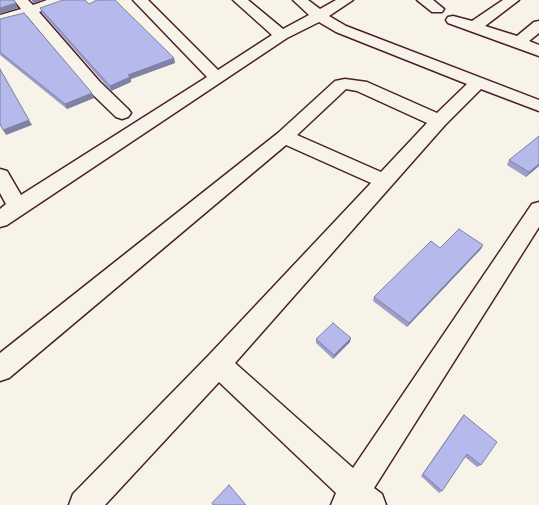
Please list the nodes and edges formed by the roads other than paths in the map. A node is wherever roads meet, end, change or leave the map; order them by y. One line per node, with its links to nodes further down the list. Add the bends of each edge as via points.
1 (61, 0): 8 (street)
2 (140, 0): 18 (street)
3 (240, 0): 15 (street)
4 (300, 0): 10 (street)
5 (346, 0): 10 (street)
6 (424, 0): 9 (street)
7 (512, 0): 14 (street)
8 (24, 5): 11 (street); 21 (street, via 94,86)
9 (437, 8)
10 (319, 16): 15 (street); 19 (street, via 360,37)
11 (0, 20)
12 (453, 20): 14 (street)
13 (539, 26): 16 (street)
14 (474, 27): 16 (street)
15 (282, 35): 18 (street)
16 (519, 42): 17 (street)
17 (539, 51)
18 (217, 78): 26 (street)
19 (479, 82): 20 (street); 22 (street)
20 (539, 106)
21 (122, 113)
22 (439, 121): 23 (street, via 361,86 345,84 317,105); 25 (street)
23 (284, 137): 25 (street); 30 (street)
24 (0, 176): 26 (street)
25 (384, 182): 29 (street)
26 (18, 208): 28 (street)
27 (539, 210): 31 (street)
28 (0, 219)
29 (218, 364): 31 (street); 32 (street)
30 (0, 370)
31 (358, 500)
32 (84, 505)

